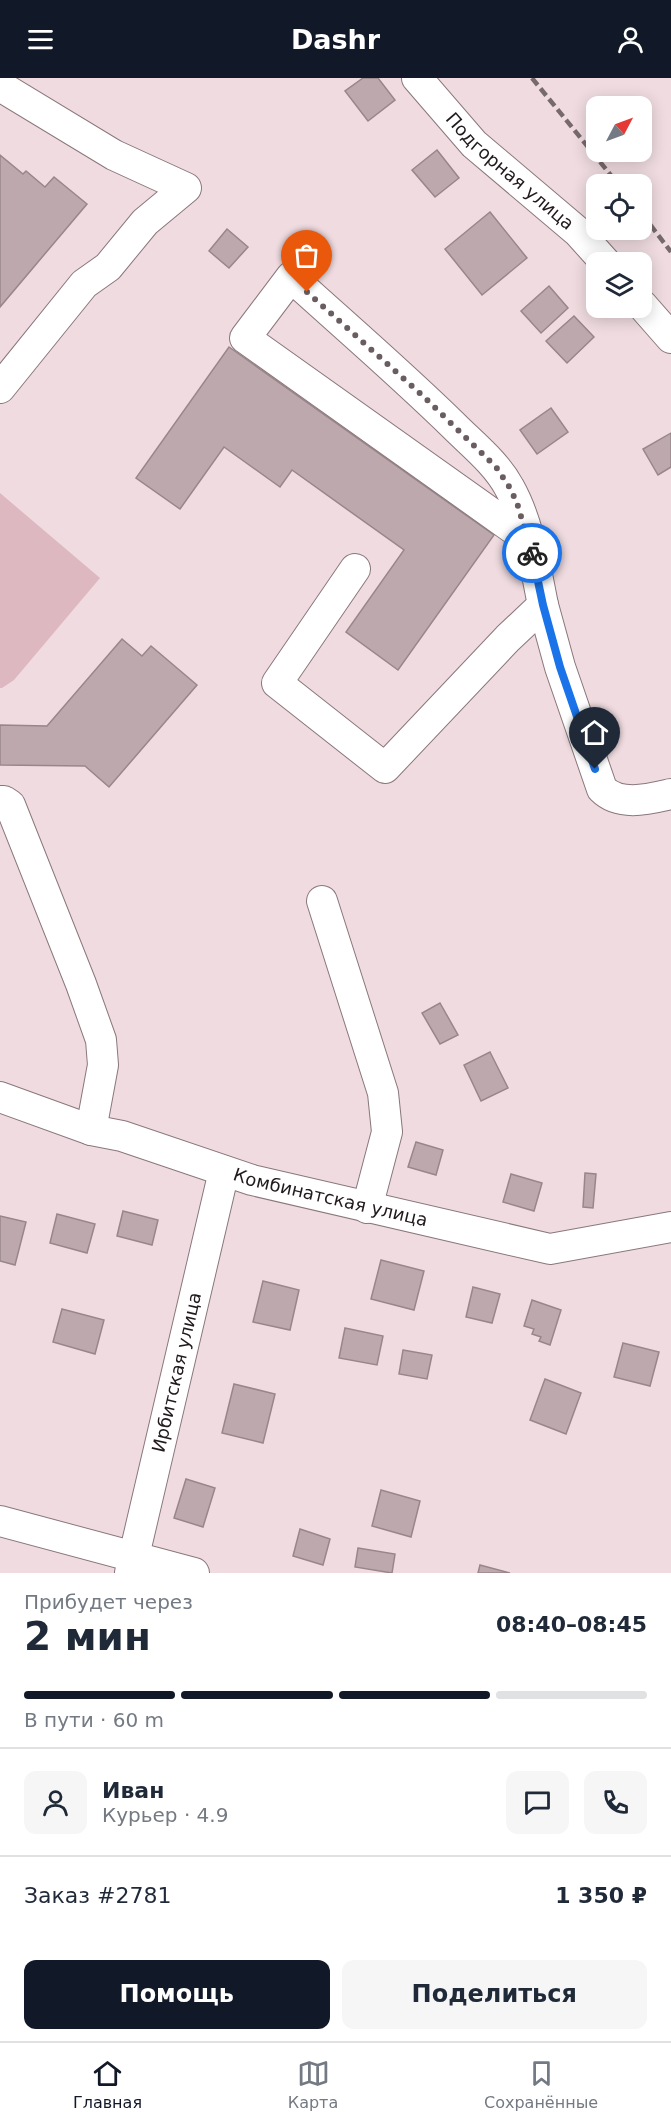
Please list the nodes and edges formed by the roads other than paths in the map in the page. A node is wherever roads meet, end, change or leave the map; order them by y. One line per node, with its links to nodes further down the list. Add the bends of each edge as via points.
1 (417, 78): 3 (street, Подгорная улица, via 474,144 578,232)
2 (0, 86): 6 (street, via 114,155 186,188 145,222 108,267 84,284)
3 (596, 252)
4 (652, 316): 5 (street)
5 (671, 338)
6 (0, 387)
7 (529, 540): 7 (street, via 517,503 496,467 291,277 245,338); 9 (street)
8 (355, 569): 9 (street, via 277,683 385,768)
9 (543, 605): 10 (street, via 602,789 618,800)
10 (671, 794)
11 (0, 801): 14 (street, via 10,805 101,1040 103,1065)
12 (322, 901): 16 (street, via 383,1093 387,1132)
13 (0, 1097): 14 (street, Комбинатская улица)
14 (91, 1131): 15 (street, Комбинатская улица, via 122,1136)
15 (224, 1172): 16 (street, Комбинатская улица); 19 (street, Ирбитская улица)
16 (367, 1208): 17 (street, Комбинатская улица, via 550,1249)
17 (671, 1227)
18 (0, 1521): 19 (street)
19 (132, 1565): 20 (street)
20 (194, 1573)

